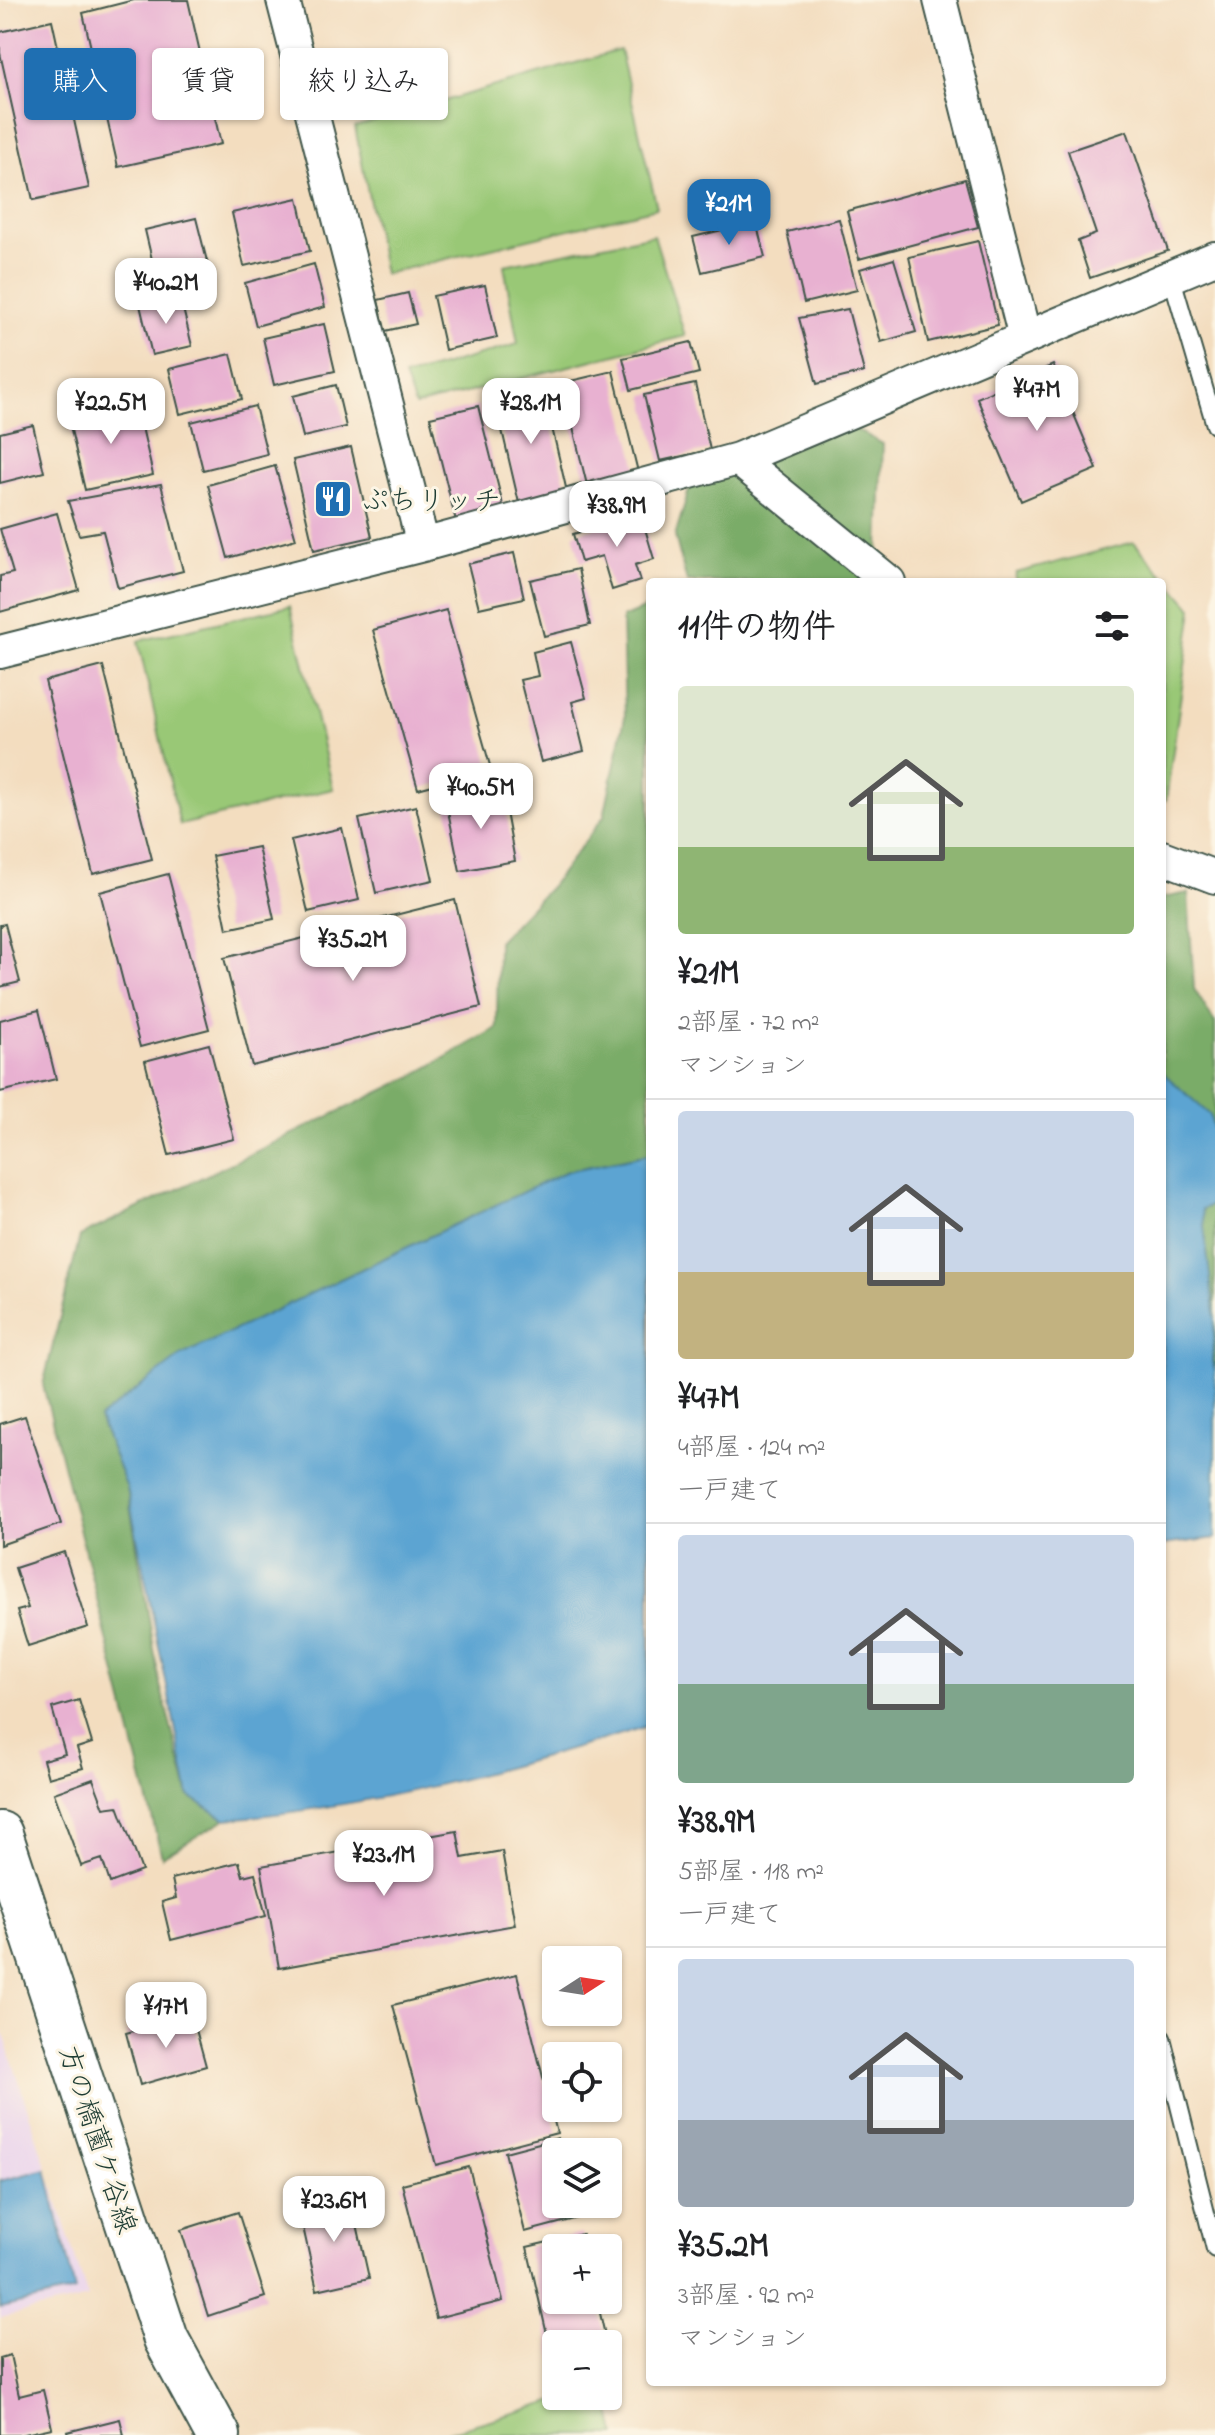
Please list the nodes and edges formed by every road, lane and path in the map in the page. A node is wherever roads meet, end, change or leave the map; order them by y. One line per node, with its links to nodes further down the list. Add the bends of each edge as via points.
1 (283, 0): 8 (street)
2 (940, 0): 5 (street)
3 (1215, 258): 4 (street)
4 (1171, 275): 5 (street); 6 (lane)
5 (1025, 338): 7 (street)
6 (1215, 425)
7 (738, 459): 8 (street); 9 (street)
8 (423, 545): 10 (street)
9 (884, 578)
10 (0, 652)
11 (1166, 859): 12 (street)
12 (1215, 877)
13 (0, 1834): 16 (main road, 方の橋薗ケ谷線, via 166,2339)
14 (1166, 2054): 15 (lane)
15 (1215, 2249)
16 (218, 2435)

